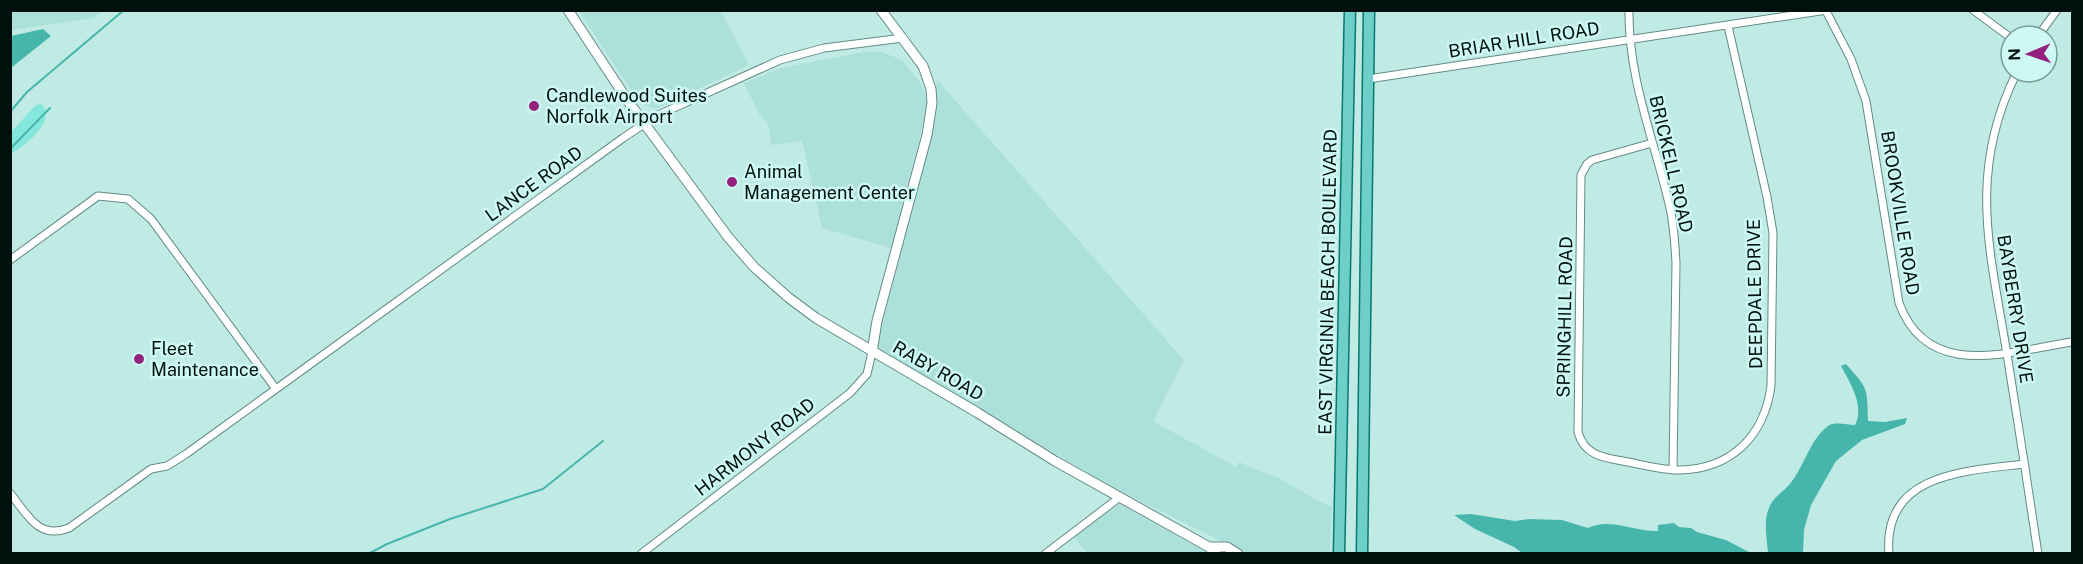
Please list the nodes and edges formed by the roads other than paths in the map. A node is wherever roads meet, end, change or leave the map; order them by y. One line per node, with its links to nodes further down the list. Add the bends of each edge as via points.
1 (568, 10): 16 (street)
2 (881, 10): 12 (street, RABY ROAD)
3 (1350, 10): 31 (main road, EAST VIRGINIA BEACH BOULEVARD)
4 (1369, 10): 14 (main road, EAST VIRGINIA BEACH BOULEVARD)
5 (1629, 10): 13 (street, BRICKELL ROAD)
6 (1973, 10): 11 (street)
7 (2056, 10): 9 (street)
8 (1826, 11): 10 (street, BRIAR HILL ROAD); 21 (street, BROOKVILLE ROAD, via 1851,59 1866,101 1903,313 1918,333 1946,352 1968,357)
9 (2046, 24)
10 (1728, 26): 13 (street, BRIAR HILL ROAD); 24 (street, DEEPDALE DRIVE, via 1773,233 1772,386 1761,423 1744,446 1708,466)
11 (1999, 29)
12 (903, 38): 16 (street, LANCE ROAD, via 824,48 780,60); 20 (street, RABY ROAD, via 926,73 932,103)
13 (1629, 39): 14 (street, BRIAR HILL ROAD); 17 (street, BRICKELL ROAD)
14 (1368, 79): 32 (main road, EAST VIRGINIA BEACH BOULEVARD)
15 (2011, 84): 21 (street, BAYBERRY DRIVE, via 1994,133 1986,188 1988,240)
16 (644, 123): 20 (street, via 754,267 816,318); 22 (street, LANCE ROAD)
17 (1652, 143): 24 (street, BRICKELL ROAD, via 1670,209 1676,263); 24 (street, SPRINGHILL ROAD, via 1592,160 1581,175 1578,432 1584,446 1594,455)
18 (10, 260): 22 (street, via 98,196 128,200 151,219)
19 (2073, 342): 21 (street, BROOKVILLE ROAD)
20 (872, 352): 26 (street, RABY ROAD); 28 (street, HARMONY ROAD, via 867,375 850,393)
21 (2007, 352): 23 (street, BAYBERRY DRIVE)
22 (276, 389): 25 (street, LANCE ROAD, via 186,454 167,466 151,470 60,531 38,527)
23 (2024, 464): 33 (street, via 1944,475 1919,488 1892,520); 34 (street, BAYBERRY DRIVE)
24 (1672, 470)
25 (10, 493)
26 (1120, 497): 27 (street, RABY ROAD); 29 (street)
27 (1210, 551): 30 (street, RABY ROAD, via 1227,547)
28 (640, 554)
29 (1045, 554)
30 (1238, 554)
31 (1339, 554)
32 (1362, 554)
33 (1889, 554)
34 (2038, 554)

